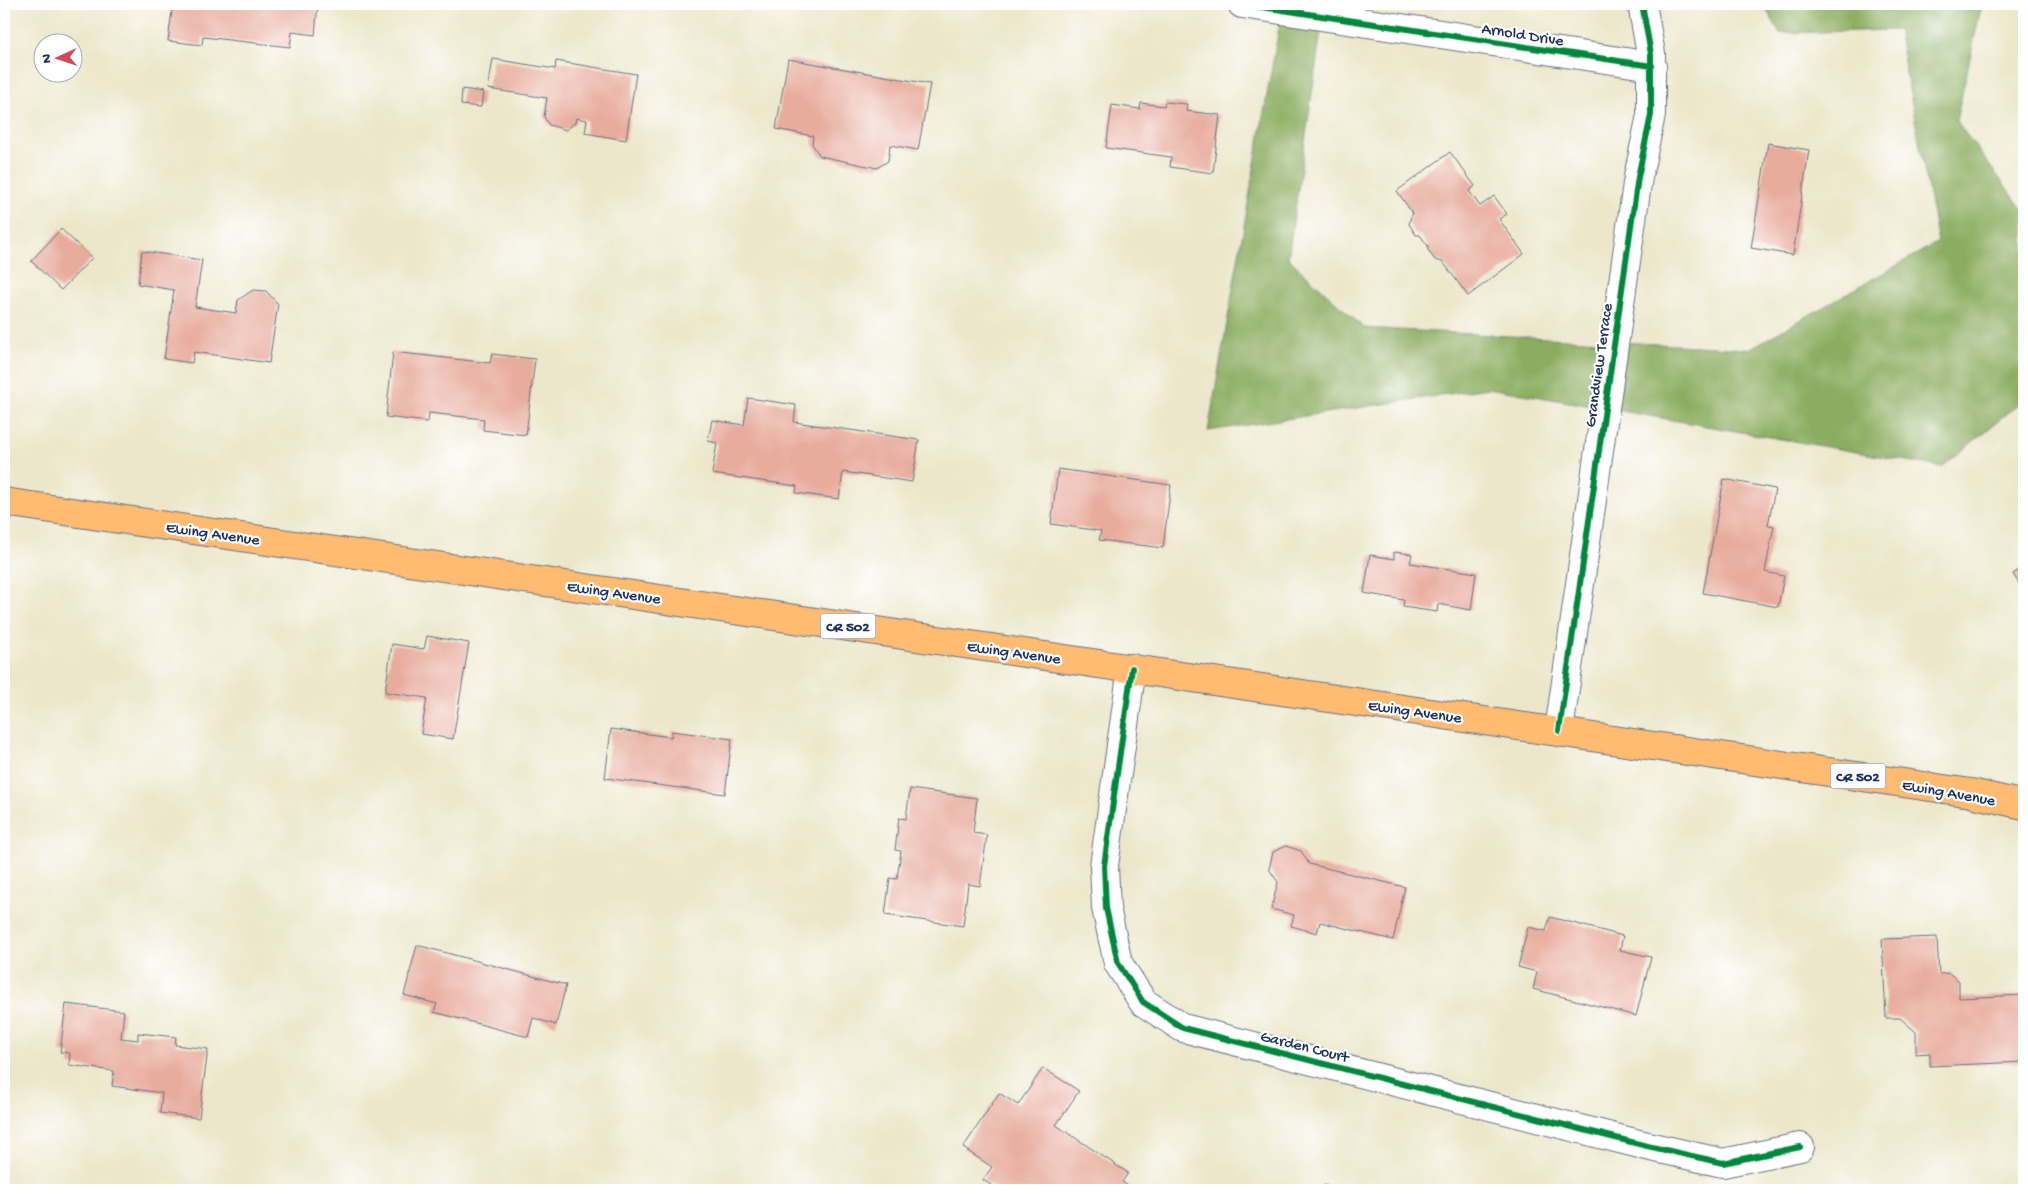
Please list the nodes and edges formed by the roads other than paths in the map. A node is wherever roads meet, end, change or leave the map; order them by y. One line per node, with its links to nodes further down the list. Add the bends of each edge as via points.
1 (1242, 4): 3 (street, Arnold Drive)
2 (1642, 4): 3 (street, Grandview Terrace)
3 (1652, 66): 6 (street, Grandview Terrace, via 1651,115 1638,177)
4 (4, 502): 5 (main road, Ewing Avenue / CR 502)
5 (1132, 668): 6 (main road, Ewing Avenue / CR 502); 8 (street, Garden Court, via 1104,866 1106,908 1118,962 1143,1002 1183,1028 1723,1163)
6 (1559, 732): 7 (main road, Ewing Avenue / CR 502, via 1970,793)
7 (2024, 805)
8 (1800, 1147)

